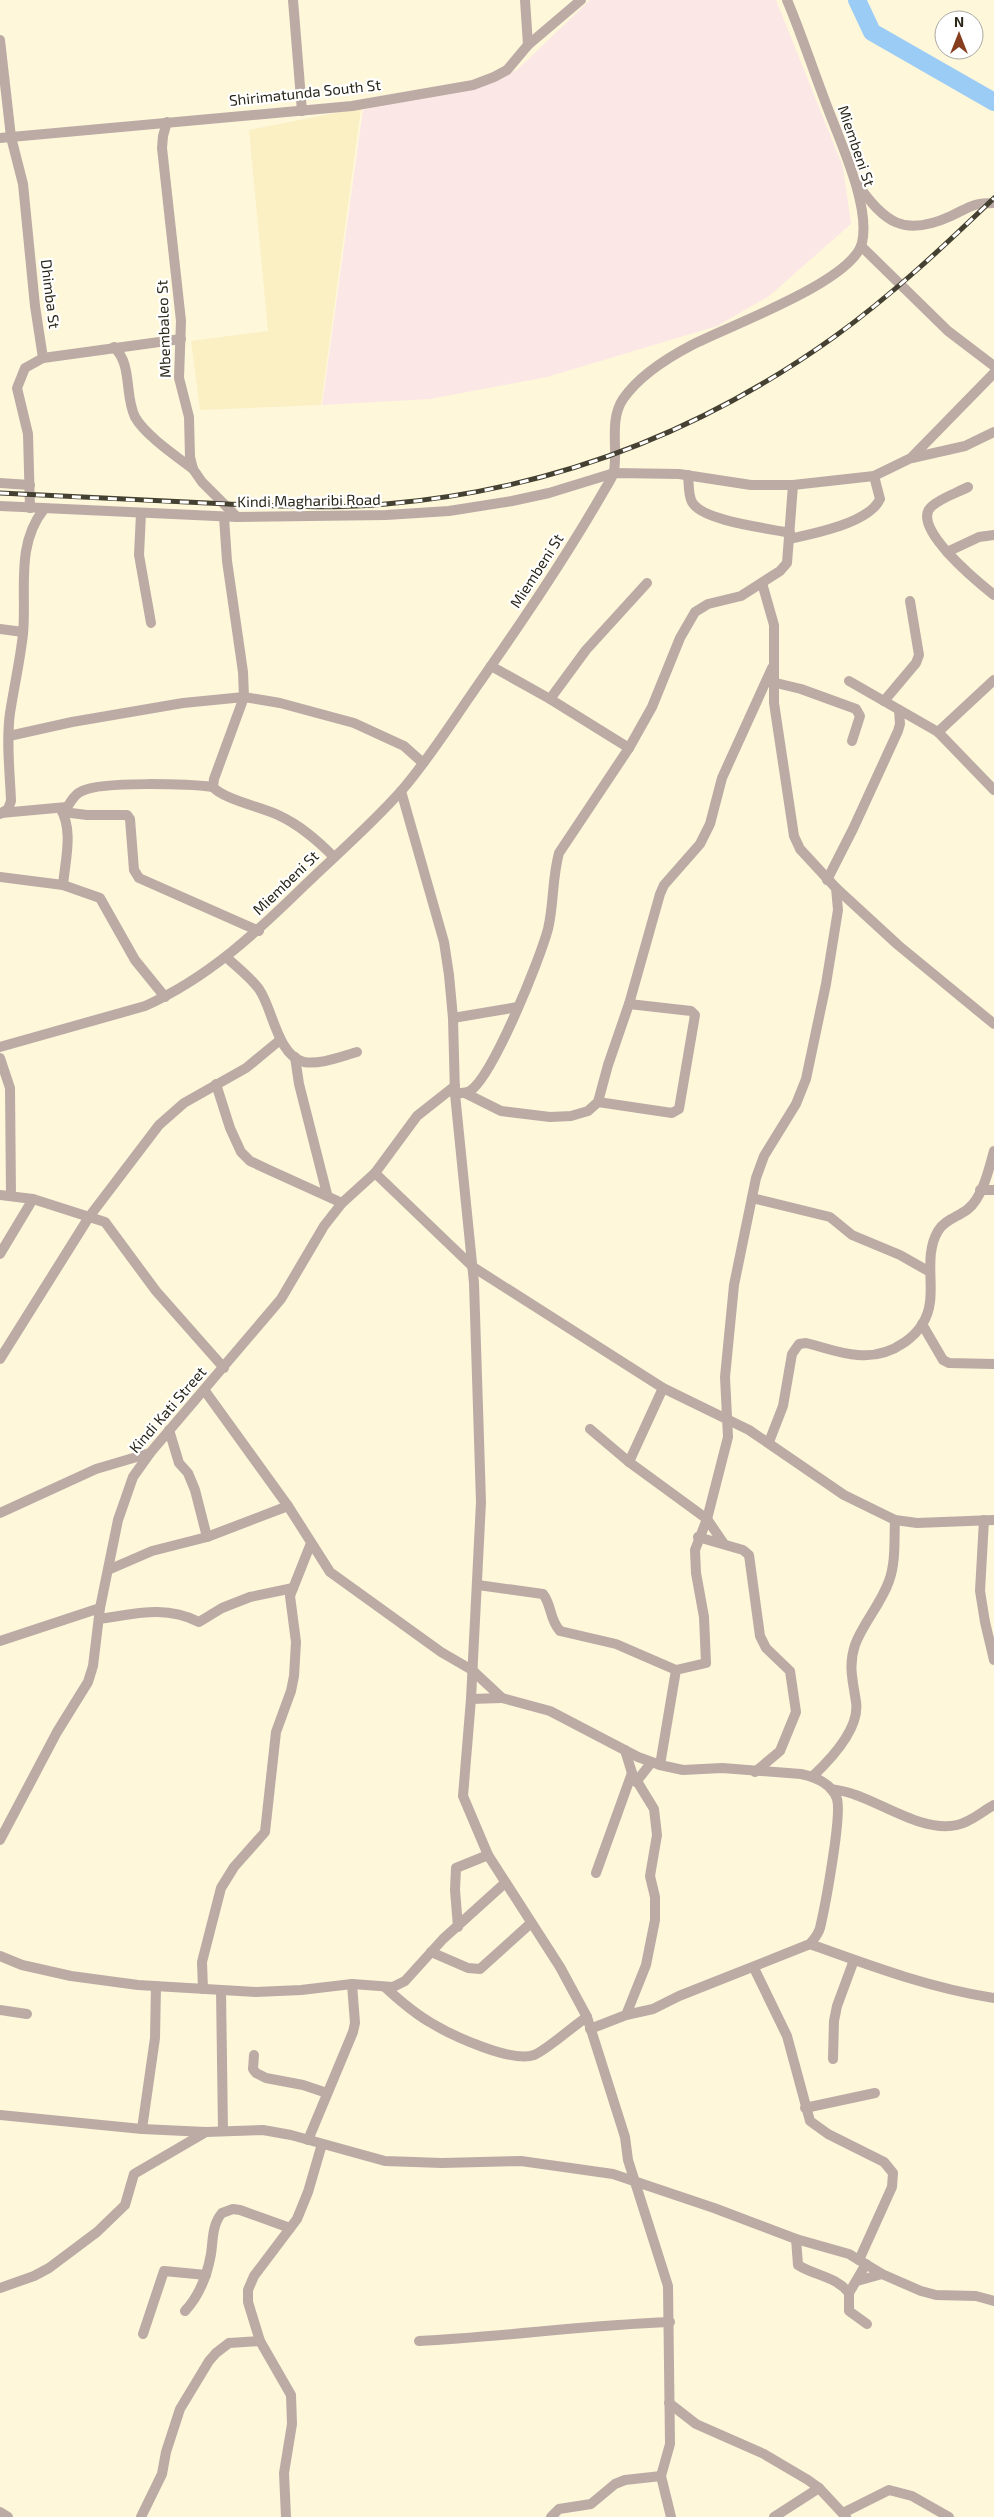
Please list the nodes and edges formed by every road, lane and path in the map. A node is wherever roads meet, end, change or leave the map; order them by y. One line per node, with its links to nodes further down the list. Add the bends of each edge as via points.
1 (293, 0): 7 (street)
2 (525, 0): 6 (street)
3 (581, 0): 6 (street, Shirimatunda South St)
4 (787, 0): 11 (street, Miembeni St)
5 (0, 40): 9 (street, Dhimba St)
6 (528, 45): 7 (street, Shirimatunda South St, via 507,70 473,84 352,106)
7 (302, 111): 8 (street, Shirimatunda South St)
8 (167, 122): 9 (street, Shirimatunda South St); 14 (street, Mbembaleo St, via 162,148 174,242)
9 (11, 137): 10 (street, Shirimatunda South St); 16 (street, Dhimba St, via 23,184)
10 (0, 138)
11 (854, 180): 12 (street, via 877,211 894,223 931,224 972,204); 13 (street, Miembeni St, via 863,226)
12 (994, 203)
13 (861, 246): 17 (street, via 948,331); 22 (street, Miembeni St, via 847,265 818,284 762,314 692,345 641,378 621,401 614,430)
14 (181, 340): 15 (street); 21 (street, Mbembaleo St, via 179,378 189,418)
15 (114, 347): 16 (street); 21 (street, via 125,367 136,419)
16 (43, 358): 26 (street, via 25,368 17,388 28,434)
17 (994, 366)
18 (994, 373): 20 (street)
19 (994, 432): 20 (street, via 965,446)
20 (911, 458): 24 (street, Kindi Magharibi Road)
21 (193, 469): 34 (street)
22 (614, 473): 23 (street, Kindi Magharibi Road); 34 (street, Kindi Magharibi Road, via 550,493 449,511 366,516); 46 (street, Miembeni St, via 575,542)
23 (688, 475): 27 (street, Kindi Magharibi Road, via 750,485); 36 (street, via 691,501 697,508 711,515)
24 (874, 476): 27 (street, Kindi Magharibi Road); 36 (street, via 880,500 873,509 834,527)
25 (0, 483): 26 (street)
26 (30, 484): 30 (street)
27 (793, 485): 36 (street, Kindi Kati Street)
28 (968, 487): 37 (street, via 930,508 927,514 928,527)
29 (0, 506): 30 (street, Kindi Magharibi Road)
30 (30, 508): 31 (street, Kindi Magharibi Road)
31 (44, 509): 32 (street, Kindi Magharibi Road); 44 (street, via 34,521 28,542 22,596)
32 (141, 513): 33 (street, Kindi Magharibi Road); 42 (street, via 139,555)
33 (224, 517): 34 (street, Kindi Magharibi Road); 50 (street)
34 (236, 517)
35 (994, 535): 37 (street, via 979,537)
36 (790, 536): 38 (street, Kindi Kati Street, via 784,568)
37 (947, 552): 40 (street)
38 (762, 583): 45 (street, via 774,626); 57 (street, Kindi Kati Street, via 741,596 708,604 695,612 680,638 652,707)
39 (648, 584): 51 (street, via 586,650)
40 (994, 594)
41 (910, 601): 52 (street, via 919,655)
42 (151, 623)
43 (0, 628): 44 (street)
44 (23, 632): 55 (street)
45 (774, 663): 49 (street); 72 (street, via 722,778 710,824 700,844 660,894)
46 (491, 666): 51 (street); 58 (street, Miembeni St)
47 (994, 680): 54 (street)
48 (848, 681): 52 (street)
49 (772, 682): 56 (street, via 856,709 860,716); 66 (street, via 794,836 800,849)
50 (244, 697): 55 (street, via 183,703); 58 (street, via 330,715 404,746); 59 (street)
51 (550, 699): 57 (street)
52 (884, 701): 53 (street)
53 (899, 710): 54 (street); 66 (street, via 898,731)
54 (938, 732): 60 (street)
55 (9, 736): 63 (street, via 11,801 8,809)
56 (852, 741)
57 (629, 748): 73 (street, Kindi Kati Street, via 560,853 555,867 548,927 535,969)
58 (423, 763): 61 (street, Miembeni St)
59 (213, 787): 62 (street, via 96,786 81,791); 64 (street, via 224,795 256,805 298,826)
60 (994, 790)
61 (401, 791): 64 (street, Miembeni St); 74 (street, via 444,942)
62 (62, 810): 63 (street); 67 (street, via 67,834); 69 (street, via 87,815 127,815 134,870 139,878)
63 (0, 814)
64 (334, 857): 69 (street, Miembeni St)
65 (0, 877): 67 (street)
66 (828, 880): 68 (street)
67 (63, 885): 71 (street, via 104,901 135,960)
68 (836, 888): 75 (street, via 898,945); 92 (street, via 838,910 834,940 806,1079 796,1104 764,1156)
69 (258, 930): 70 (street, Miembeni St)
70 (226, 957): 71 (street, Miembeni St); 76 (street, via 259,990)
71 (166, 997): 77 (street, Miembeni St, via 145,1006)
72 (630, 1004): 83 (street); 83 (street, via 691,1011 695,1015 679,1109 672,1113)
73 (518, 1007): 74 (street); 82 (street, Kindi Kati Street, via 484,1074 474,1087)
74 (453, 1018): 82 (street)
75 (994, 1024)
76 (280, 1040): 79 (street); 81 (street, via 246,1068)
77 (0, 1047)
78 (357, 1052): 79 (street, via 316,1062 304,1062)
79 (295, 1057): 89 (street, via 298,1084)
80 (0, 1058): 91 (street, via 10,1088)
81 (216, 1084): 89 (street, via 240,1152 268,1169); 95 (street, via 184,1103 159,1125)
82 (458, 1091): 83 (street, via 501,1111 550,1117 588,1111); 86 (street, Kindi Kati Street, via 417,1116); 97 (street)
83 (598, 1102)
84 (994, 1151): 85 (street)
85 (992, 1164): 87 (street)
86 (374, 1173): 94 (street, Kindi Kati Street); 97 (street)
87 (980, 1190): 88 (street); 98 (street, via 969,1208 938,1230)
88 (994, 1190)
89 (327, 1194): 94 (street)
90 (0, 1195): 91 (street)
91 (11, 1196): 93 (street)
92 (752, 1198): 98 (street, via 830,1216 852,1235 900,1255); 105 (street, via 729,1324 725,1377)
93 (33, 1199): 95 (street); 96 (street)
94 (342, 1203): 102 (street, Kindi Kati Street, via 324,1226 282,1299)
95 (89, 1218): 100 (street); 102 (street, via 110,1227 156,1290)
96 (0, 1254)
97 (473, 1267): 103 (street); 121 (street, via 481,1502)
98 (930, 1272): 99 (street, via 930,1302)
99 (922, 1324): 101 (street, via 943,1360 949,1363); 108 (street, via 902,1344 887,1352 871,1355 799,1344 792,1354 783,1406)
100 (0, 1359)
101 (994, 1364)
102 (224, 1368): 104 (street, Kindi Kati Street)
103 (663, 1388): 105 (street); 110 (street)
104 (204, 1391): 107 (street, Kindi Kati Street); 111 (street)
105 (728, 1419): 108 (street); 113 (street, via 728,1437)
106 (590, 1429): 110 (street)
107 (169, 1430): 109 (street, Kindi Kati Street); 116 (street, via 179,1463 188,1473 195,1490)
108 (769, 1442): 114 (street, via 844,1495)
109 (150, 1453): 112 (street, via 96,1469); 120 (street, Kindi Kati Street, via 133,1477 125,1496)
110 (629, 1462): 113 (street)
111 (288, 1506): 116 (street); 118 (street)
112 (0, 1513)
113 (706, 1519): 117 (street); 119 (street)
114 (894, 1520): 115 (street, via 926,1523); 134 (street, via 889,1583 855,1644 851,1662 850,1675 856,1702 854,1718 835,1754)
115 (989, 1520): 126 (street, via 980,1591)
116 (207, 1537): 120 (street, via 152,1551)
117 (698, 1537): 119 (street); 128 (street, via 694,1558 704,1617 706,1663)
118 (311, 1543): 122 (street); 127 (street, via 330,1572 441,1652)
119 (724, 1544): 133 (street, via 749,1555 760,1636 766,1648 790,1671 796,1712 780,1751)
120 (108, 1570): 123 (street, Kindi Kati Street)
121 (478, 1585): 127 (street); 128 (street, via 543,1594 550,1617 560,1631 616,1644)
122 (293, 1588): 124 (street, via 250,1597 199,1622 178,1613 165,1612); 152 (street, via 290,1603 296,1642 294,1676 276,1732 265,1832 221,1888 202,1962)
123 (100, 1608): 124 (street, Kindi Kati Street); 125 (street)
124 (99, 1619): 138 (street, Kindi Kati Street, via 88,1682 56,1732)
125 (0, 1641)
126 (994, 1660)
127 (472, 1670): 129 (street); 130 (street)
128 (676, 1670): 132 (street)
129 (502, 1698): 130 (street); 131 (street, via 550,1710)
130 (471, 1699): 139 (street, via 463,1796)
131 (625, 1750): 132 (street); 135 (street)
132 (655, 1764): 133 (street, via 683,1770 722,1768); 135 (street)
133 (754, 1772): 134 (street)
134 (814, 1776): 136 (street)
135 (634, 1778): 140 (street); 157 (street, via 651,1801 656,1820 650,1876 656,1909 646,1965)
136 (831, 1789): 137 (street, via 850,1792 888,1810 942,1826 956,1826 971,1820); 144 (street, via 838,1804 836,1833 820,1929)
137 (994, 1805)
138 (0, 1840)
139 (488, 1855): 141 (street); 143 (street, via 456,1868)
140 (596, 1872)
141 (505, 1883): 142 (street); 143 (street)
142 (531, 1922): 145 (street, via 480,1969 468,1968); 158 (street)
143 (458, 1927): 145 (street)
144 (810, 1944): 147 (street); 148 (street)
145 (431, 1952): 151 (street, via 405,1981)
146 (0, 1956): 150 (street, via 102,1982)
147 (854, 1960): 154 (street, via 930,1986); 161 (street, via 836,2013)
148 (754, 1968): 157 (street, via 678,1996 653,2009); 164 (street, via 787,2036)
149 (352, 1984): 151 (street); 153 (street, via 301,1990); 162 (street, via 355,2022 350,2042)
150 (156, 1986): 152 (street); 166 (street, via 155,2038)
151 (385, 1987): 158 (street, via 402,2004 434,2025 507,2054 535,2055)
152 (203, 1989): 153 (street)
153 (221, 1990): 167 (street)
154 (994, 1998)
155 (0, 2010): 156 (street)
156 (27, 2014)
157 (626, 2015): 159 (street)
158 (587, 2017): 159 (street)
159 (590, 2029): 171 (street, via 625,2137)
160 (254, 2055): 162 (street, via 253,2069 258,2074)
161 (833, 2059)
162 (327, 2093): 169 (street)
163 (876, 2093): 164 (street)
164 (806, 2108): 174 (street, via 815,2126 876,2157 893,2173 892,2187)
165 (0, 2115): 166 (street)
166 (142, 2129): 168 (street)
167 (223, 2131): 168 (street); 169 (street, via 269,2130)
168 (206, 2132): 178 (street, via 134,2174 124,2204 97,2232 49,2268)
169 (308, 2140): 170 (street)
170 (322, 2144): 171 (street, via 385,2161 442,2164 544,2162 612,2174); 172 (street, via 308,2192 297,2220)
171 (636, 2183): 173 (street); 182 (street, via 668,2286)
172 (290, 2228): 176 (street, via 240,2210 222,2213 214,2229); 185 (street, via 254,2276 248,2290 248,2302)
173 (796, 2239): 174 (street, via 835,2249); 179 (street, via 798,2265 825,2276)
174 (863, 2262): 175 (street); 177 (street)
175 (882, 2274): 177 (street); 180 (street, via 929,2293 976,2296)
176 (206, 2275): 181 (street, via 194,2301); 184 (street, via 164,2271)
177 (857, 2281): 179 (street)
178 (0, 2288)
179 (850, 2293): 183 (street, via 849,2311)
180 (994, 2301)
181 (185, 2311)
182 (670, 2322): 186 (street, via 601,2325 493,2338); 187 (street)
183 (867, 2324)
184 (144, 2334)
185 (260, 2341): 193 (street, via 229,2343 209,2361 180,2409 162,2474); 194 (street, via 291,2395 292,2424 284,2473)
186 (419, 2341)
187 (669, 2403): 188 (street, via 670,2444); 189 (street, via 696,2424 764,2454)
188 (661, 2476): 195 (street, via 625,2480 591,2504 560,2509); 196 (street)
189 (819, 2488): 191 (street); 197 (street)
190 (0, 2512): 192 (street)
191 (844, 2515): 198 (street, via 889,2490 912,2496)
192 (8, 2517)
193 (141, 2517)
194 (286, 2517)
195 (551, 2517)
196 (671, 2517)
197 (774, 2517)
198 (949, 2517)

